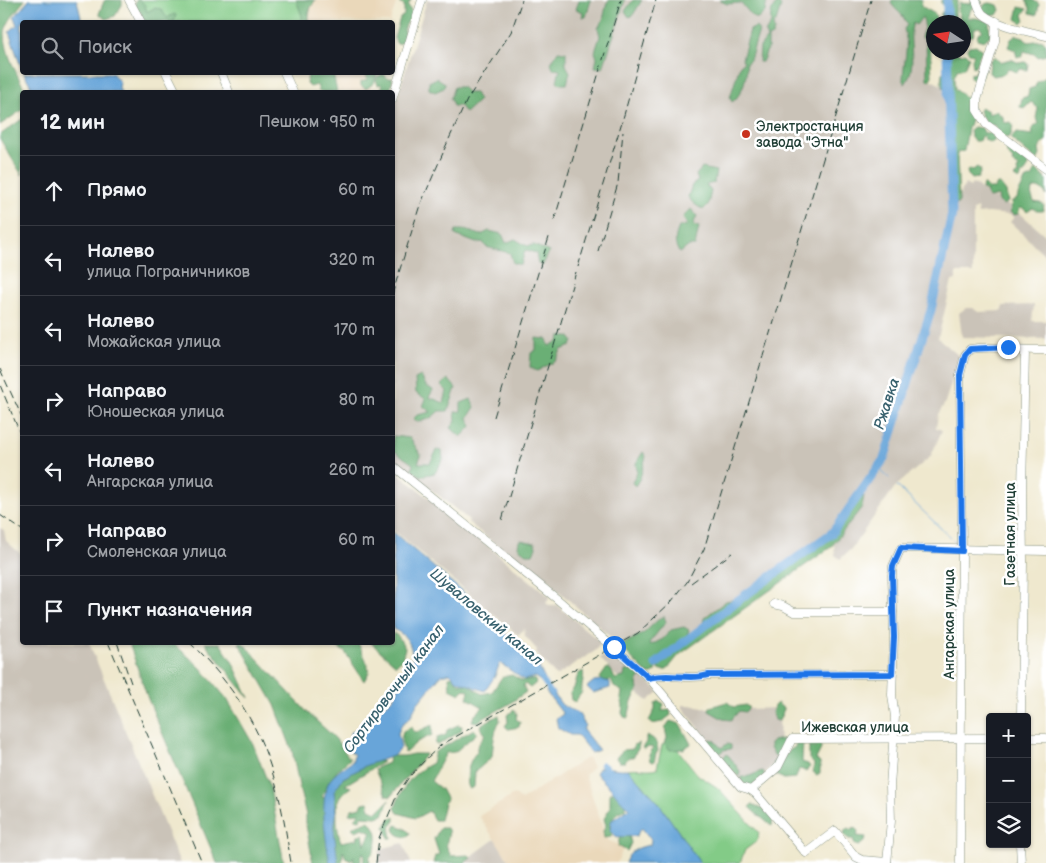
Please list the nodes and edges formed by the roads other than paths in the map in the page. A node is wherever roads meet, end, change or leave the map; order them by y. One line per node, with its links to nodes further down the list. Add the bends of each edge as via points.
1 (129, 0): 4 (street)
2 (422, 0): 13 (street)
3 (976, 0): 5 (street, via 984,15)
4 (140, 20)
5 (996, 21): 6 (street); 14 (street, via 995,41 977,100 977,110 986,124)
6 (1046, 36)
7 (168, 75): 10 (street)
8 (222, 75): 11 (street)
9 (286, 75): 12 (street)
10 (175, 90)
11 (228, 90)
12 (293, 90)
13 (395, 90)
14 (1046, 169)
15 (1025, 350): 16 (street); 18 (street, Ангарская улица, via 979,347 970,349 965,355 960,375); 19 (street, Газетная улица)
16 (1046, 350)
17 (395, 467): 24 (street)
18 (962, 551): 19 (street); 22 (street, via 901,548 893,566); 26 (street, Ангарская улица)
19 (1023, 551): 20 (street); 25 (street, Газетная улица)
20 (1046, 551)
21 (774, 604): 22 (street, via 794,612)
22 (892, 612): 23 (street)
23 (892, 674): 24 (street, via 708,675 698,678 659,675); 30 (street)
24 (649, 678): 31 (street, via 741,787)
25 (1021, 713)
26 (961, 738): 27 (street, Ижевская улица); 30 (street, Ижевская улица); 34 (street, Ангарская улица)
27 (986, 738)
28 (1031, 738): 29 (street)
29 (1046, 738)
30 (893, 740): 31 (street, Ижевская улица, via 792,739 778,767); 33 (street)
31 (751, 790): 33 (street, via 806,853 835,831 856,857)
32 (1020, 848): 35 (street)
33 (887, 863)
34 (960, 863)
35 (1020, 863)

